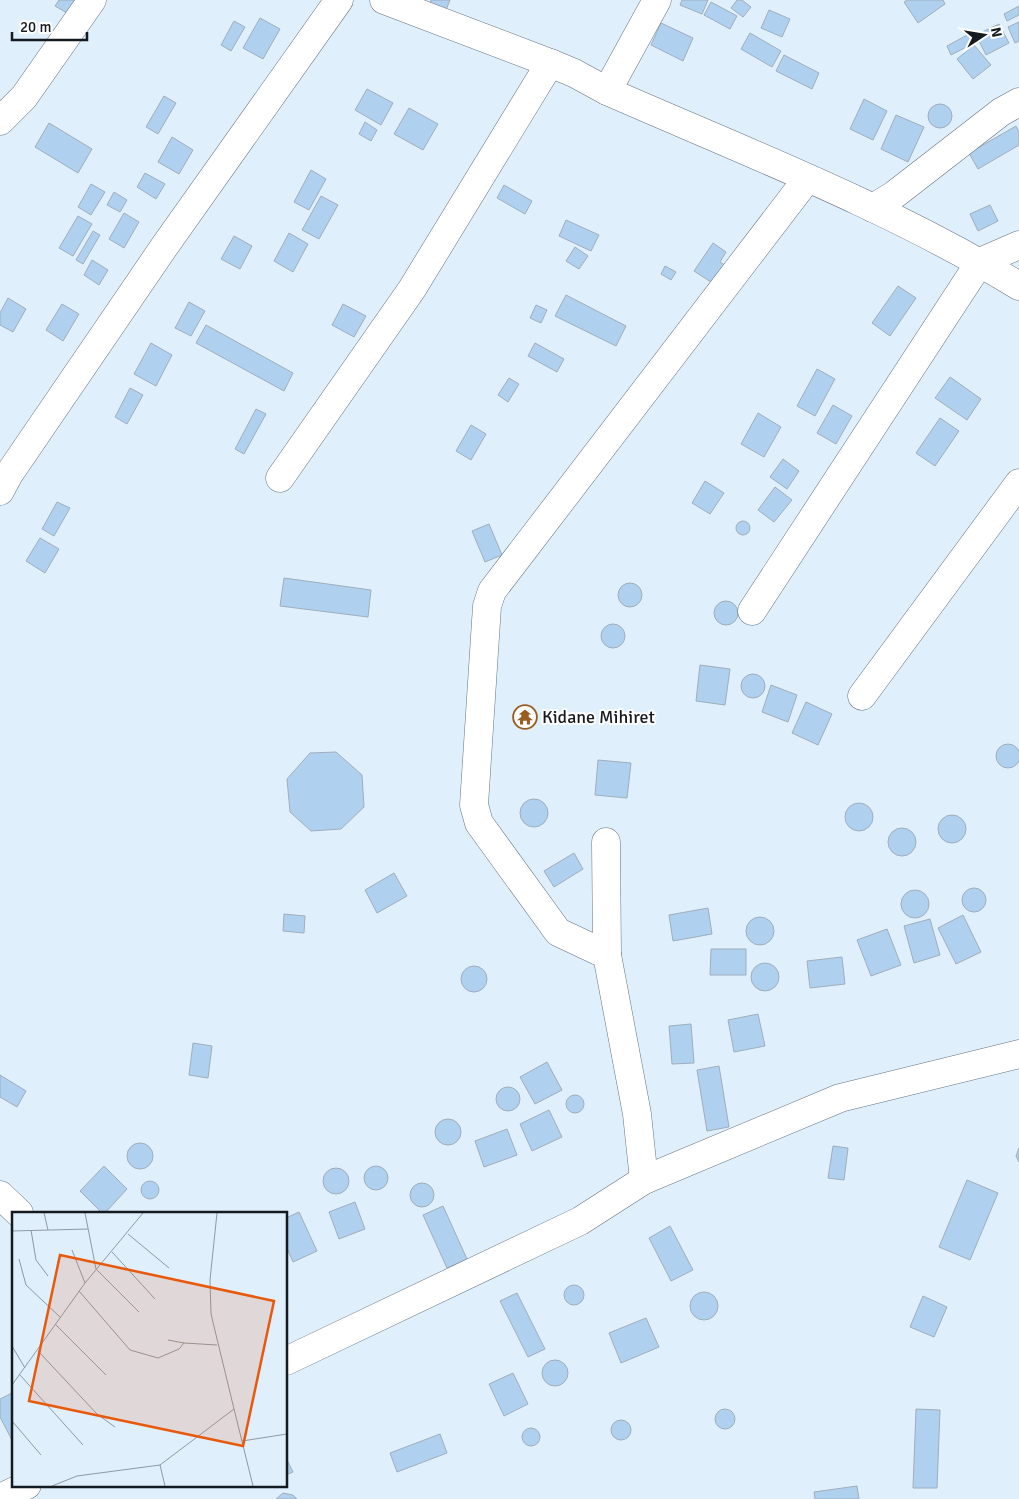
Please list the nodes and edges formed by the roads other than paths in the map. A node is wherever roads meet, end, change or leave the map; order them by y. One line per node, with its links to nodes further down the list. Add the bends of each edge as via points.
1 (92, 0): 8 (street, via 24,97)
2 (339, 0): 16 (street, via 164,247)
3 (384, 0): 5 (street)
4 (657, 0): 6 (street)
5 (550, 63): 6 (street); 14 (street, via 412,289)
6 (607, 91): 9 (street)
7 (1019, 102): 10 (street, via 1001,112 894,196)
8 (0, 121)
9 (807, 179): 10 (street); 20 (street, via 492,591 487,606 474,805 479,823 558,932)
10 (873, 208): 12 (street)
11 (1019, 245): 12 (street)
12 (980, 262): 13 (street); 17 (street)
13 (1019, 286)
14 (280, 478)
15 (1019, 483): 18 (street)
16 (0, 491)
17 (752, 611)
18 (862, 696)
19 (606, 842): 20 (street)
20 (607, 955): 22 (street, via 637,1114)
21 (1019, 1054): 22 (street, via 840,1098)
22 (644, 1180): 25 (street, via 580,1221)
23 (0, 1195): 24 (street)
24 (18, 1212)
25 (288, 1360)
26 (25, 1486): 28 (street)
27 (36, 1486): 29 (street)
28 (0, 1498)
29 (41, 1499)

